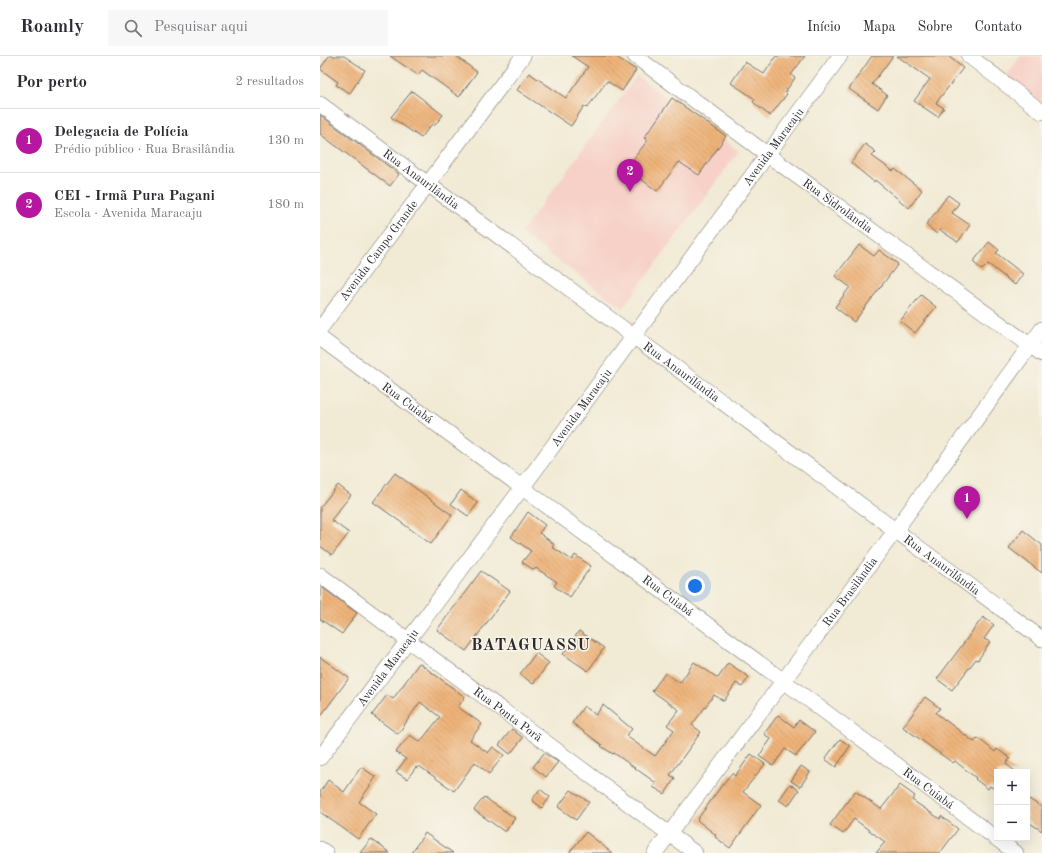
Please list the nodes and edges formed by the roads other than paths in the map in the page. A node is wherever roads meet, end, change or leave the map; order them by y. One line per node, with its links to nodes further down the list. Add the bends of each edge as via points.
1 (523, 56): 8 (street, Avenida Campo Grande)
2 (635, 56): 7 (street, Rua Sidrolândia)
3 (840, 56): 7 (street, Avenida Maracaju)
4 (970, 56): 6 (street)
5 (320, 104): 8 (street, Rua Anaurilândia)
6 (1042, 112)
7 (768, 155): 11 (street, Avenida Maracaju); 13 (street, Rua Sidrolândia)
8 (428, 184): 9 (street, Avenida Campo Grande); 11 (street, Rua Anaurilândia)
9 (320, 329)
10 (1042, 329): 13 (street, Rua Brasilândia)
11 (633, 337): 15 (street, Avenida Maracaju); 16 (street, Rua Anaurilândia)
12 (320, 338): 15 (street, Rua Cuiabá)
13 (1030, 346): 14 (street, Rua Sidrolândia); 16 (street, Rua Brasilândia)
14 (1042, 354)
15 (522, 488): 19 (street, Avenida Maracaju); 20 (street, Rua Cuiabá)
16 (895, 531): 18 (street, Rua Anaurilândia); 20 (street, Rua Brasilândia)
17 (320, 575): 19 (street, Rua Ponta Porã)
18 (1042, 639)
19 (408, 641): 21 (street, Avenida Maracaju); 22 (street, Rua Ponta Porã)
20 (783, 681): 22 (street, Rua Brasilândia); 27 (street, Rua Cuiabá)
21 (320, 758)
22 (670, 834): 25 (street, Rua Brasilândia); 26 (street, Rua Ponta Porã)
23 (320, 849): 24 (street)
24 (326, 853)
25 (655, 853)
26 (695, 853)
27 (1016, 853)

